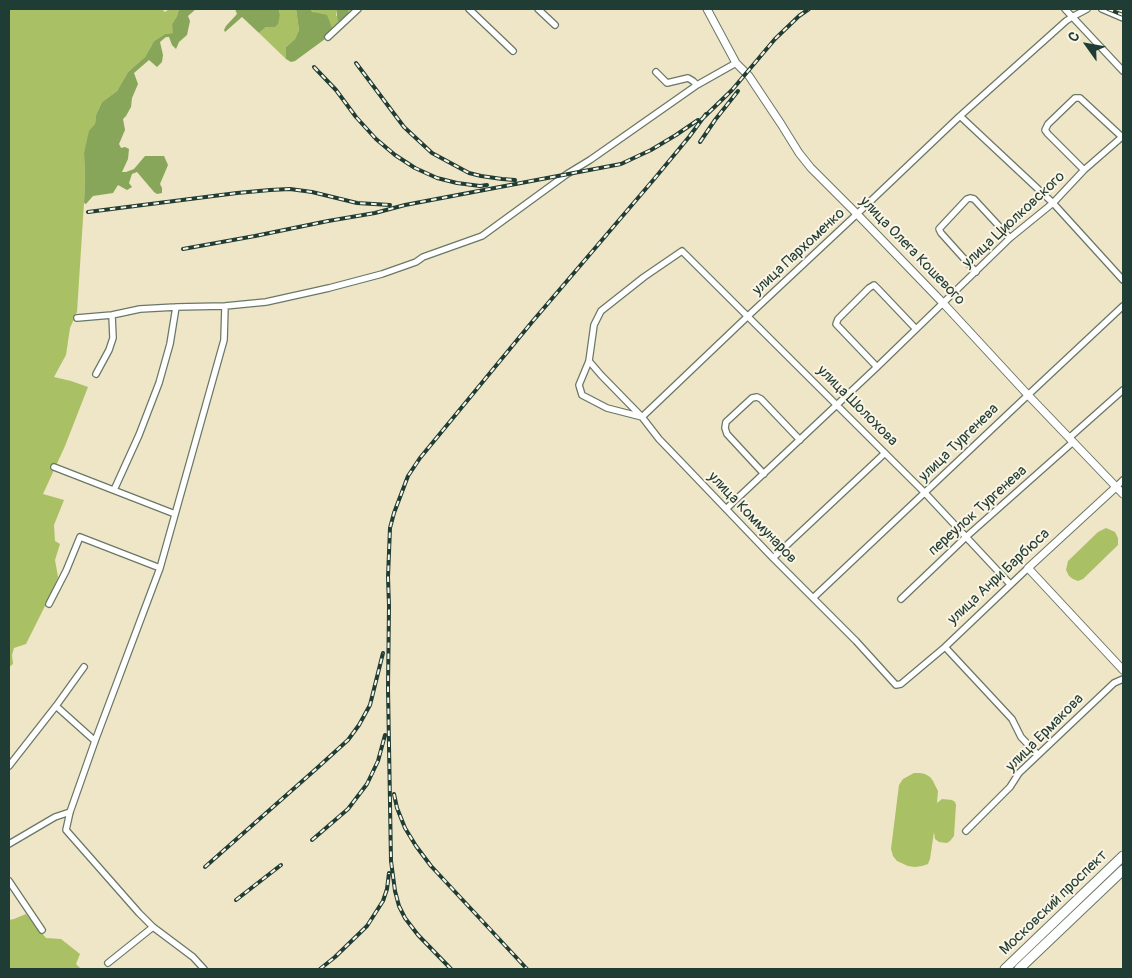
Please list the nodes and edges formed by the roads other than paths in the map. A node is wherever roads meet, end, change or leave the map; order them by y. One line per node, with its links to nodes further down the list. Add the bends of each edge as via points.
1 (358, 9): 11 (street)
2 (469, 9): 12 (street)
3 (538, 9): 10 (street)
4 (706, 9): 13 (street, улица Олега Кошевого)
5 (1064, 9): 8 (street)
6 (1087, 9): 8 (street, улица Пархоменко)
7 (1102, 9): 9 (street)
8 (1072, 17): 14 (street); 17 (street, улица Пархоменко)
9 (1123, 18)
10 (555, 25)
11 (328, 37)
12 (514, 51)
13 (736, 63): 16 (street); 21 (street, улица Олега Кошевого, via 749,76 811,168)
14 (1123, 71)
15 (656, 72): 16 (street, via 667,84 688,78)
16 (697, 86): 27 (street, via 482,236 347,284 266,302)
17 (960, 116): 20 (street); 21 (street, улица Пархоменко)
18 (1123, 136): 19 (street, улица Циолковского); 19 (street, via 1080,98 1075,98 1045,130)
19 (1084, 170): 20 (street, улица Циолковского)
20 (1053, 203): 22 (street, улица Циолковского); 24 (street)
21 (858, 214): 25 (street, улица Олега Кошевого); 30 (street, улица Пархоменко)
22 (1010, 238): 23 (street, улица Циолковского); 23 (street, via 974,199 967,199 939,231)
23 (976, 272): 25 (street, улица Циолковского)
24 (1123, 280)
25 (943, 303): 32 (street, улица Циолковского); 37 (street, улица Олега Кошевого)
26 (176, 306): 27 (street); 29 (street); 47 (street, via 159,383)
27 (225, 306): 51 (street, via 224,340)
28 (1123, 306): 37 (street, улица Тургенева)
29 (112, 315): 31 (street); 35 (street, via 113,338)
30 (748, 316): 33 (street, улица Шолохова, via 682,251 601,311 594,326); 38 (street, улица Шолохова); 39 (street, улица Пархоменко)
31 (77, 318)
32 (916, 329): 34 (street, улица Циолковского); 34 (street, via 874,285 869,288 836,324)
33 (589, 361): 39 (street, улица Коммунаров); 39 (street, via 579,386 582,395 607,408)
34 (877, 367): 38 (street, улица Циолковского)
35 (96, 374)
36 (1123, 390): 41 (street, переулок Тургенева)
37 (1028, 395): 41 (street, улица Олега Кошевого); 48 (street, улица Тургенева)
38 (837, 405): 40 (street, улица Циолковского); 42 (street, улица Шолохова)
39 (642, 417): 50 (street, улица Коммунаров)
40 (800, 440): 44 (street, улица Циолковского); 44 (street, via 757,397 726,422 727,434)
41 (1071, 440): 46 (street, улица Олега Кошевого); 52 (street, переулок Тургенева)
42 (885, 453): 48 (street, улица Шолохова); 53 (street)
43 (54, 467): 47 (street)
44 (764, 474): 50 (street, улица Циолковского)
45 (1123, 480): 46 (street, улица Анри Барбюса)
46 (1116, 487): 49 (street, улица Олега Кошевого); 55 (street, улица Анри Барбюса)
47 (114, 490): 51 (street)
48 (925, 493): 52 (street, улица Шолохова); 57 (street, улица Тургенева)
49 (1123, 494)
50 (726, 510): 53 (street, улица Коммунаров)
51 (175, 514): 54 (street)
52 (966, 537): 56 (street, улица Шолохова); 58 (street, переулок Тургенева)
53 (772, 558): 57 (street, улица Коммунаров)
54 (160, 568): 59 (street, via 80,536); 66 (street)
55 (1028, 568): 56 (street, улица Анри Барбюса); 62 (street)
56 (1010, 584): 60 (street, улица Анри Барбюса)
57 (813, 598): 64 (street, улица Коммунаров)
58 (901, 599)
59 (49, 604)
60 (945, 647): 64 (street, улица Анри Барбюса, via 901,684 896,685); 67 (street, via 1012,719 1021,737)
61 (84, 667): 65 (street)
62 (1123, 670)
63 (1123, 679): 67 (street, улица Ермакова, via 1114,683)
64 (892, 681)
65 (56, 706): 66 (street); 68 (street)
66 (95, 741): 69 (street)
67 (1038, 755): 70 (street, улица Ермакова)
68 (9, 766)
69 (70, 812): 71 (street, via 55,817); 75 (street, via 66,830)
70 (966, 831)
71 (9, 844)
72 (1123, 856): 79 (main road, Московский проспект)
73 (1123, 870): 80 (main road, Московский проспект)
74 (9, 881): 76 (street)
75 (153, 927): 77 (street); 78 (street)
76 (42, 930)
77 (108, 963)
78 (204, 969)
79 (1004, 969)
80 (1019, 969)

